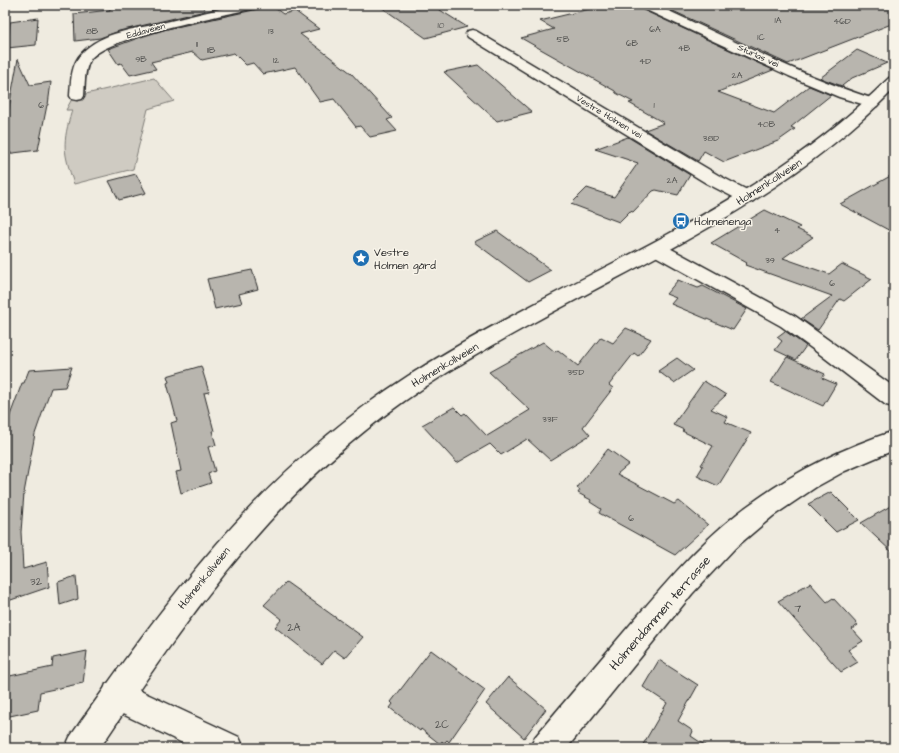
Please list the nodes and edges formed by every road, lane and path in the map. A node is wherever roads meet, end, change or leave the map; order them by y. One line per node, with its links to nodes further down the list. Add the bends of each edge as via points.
1 (251, 5): 5 (street, Eddaveien, via 108,42 86,56 79,74)
2 (646, 5): 6 (street, Sturlas vei, via 840,92)
3 (472, 34): 7 (street, Vestre Holmen vei, via 712,179)
4 (894, 80): 6 (street, Holmenkollveien)
5 (77, 96)
6 (872, 103): 7 (street, Holmenkollveien, via 810,155)
7 (747, 197): 8 (street, Holmenkollveien)
8 (657, 249): 9 (street, via 788,321); 11 (street, Holmenkollveien, via 430,372 333,441 255,516 223,553 177,610)
9 (894, 399)
10 (894, 440): 14 (street, Holmendammen terrasse, via 836,464 807,480 764,508 726,540 682,585)
11 (117, 695): 12 (street, Holmenkollveien); 13 (street)
12 (81, 748)
13 (228, 748)
14 (546, 748)

